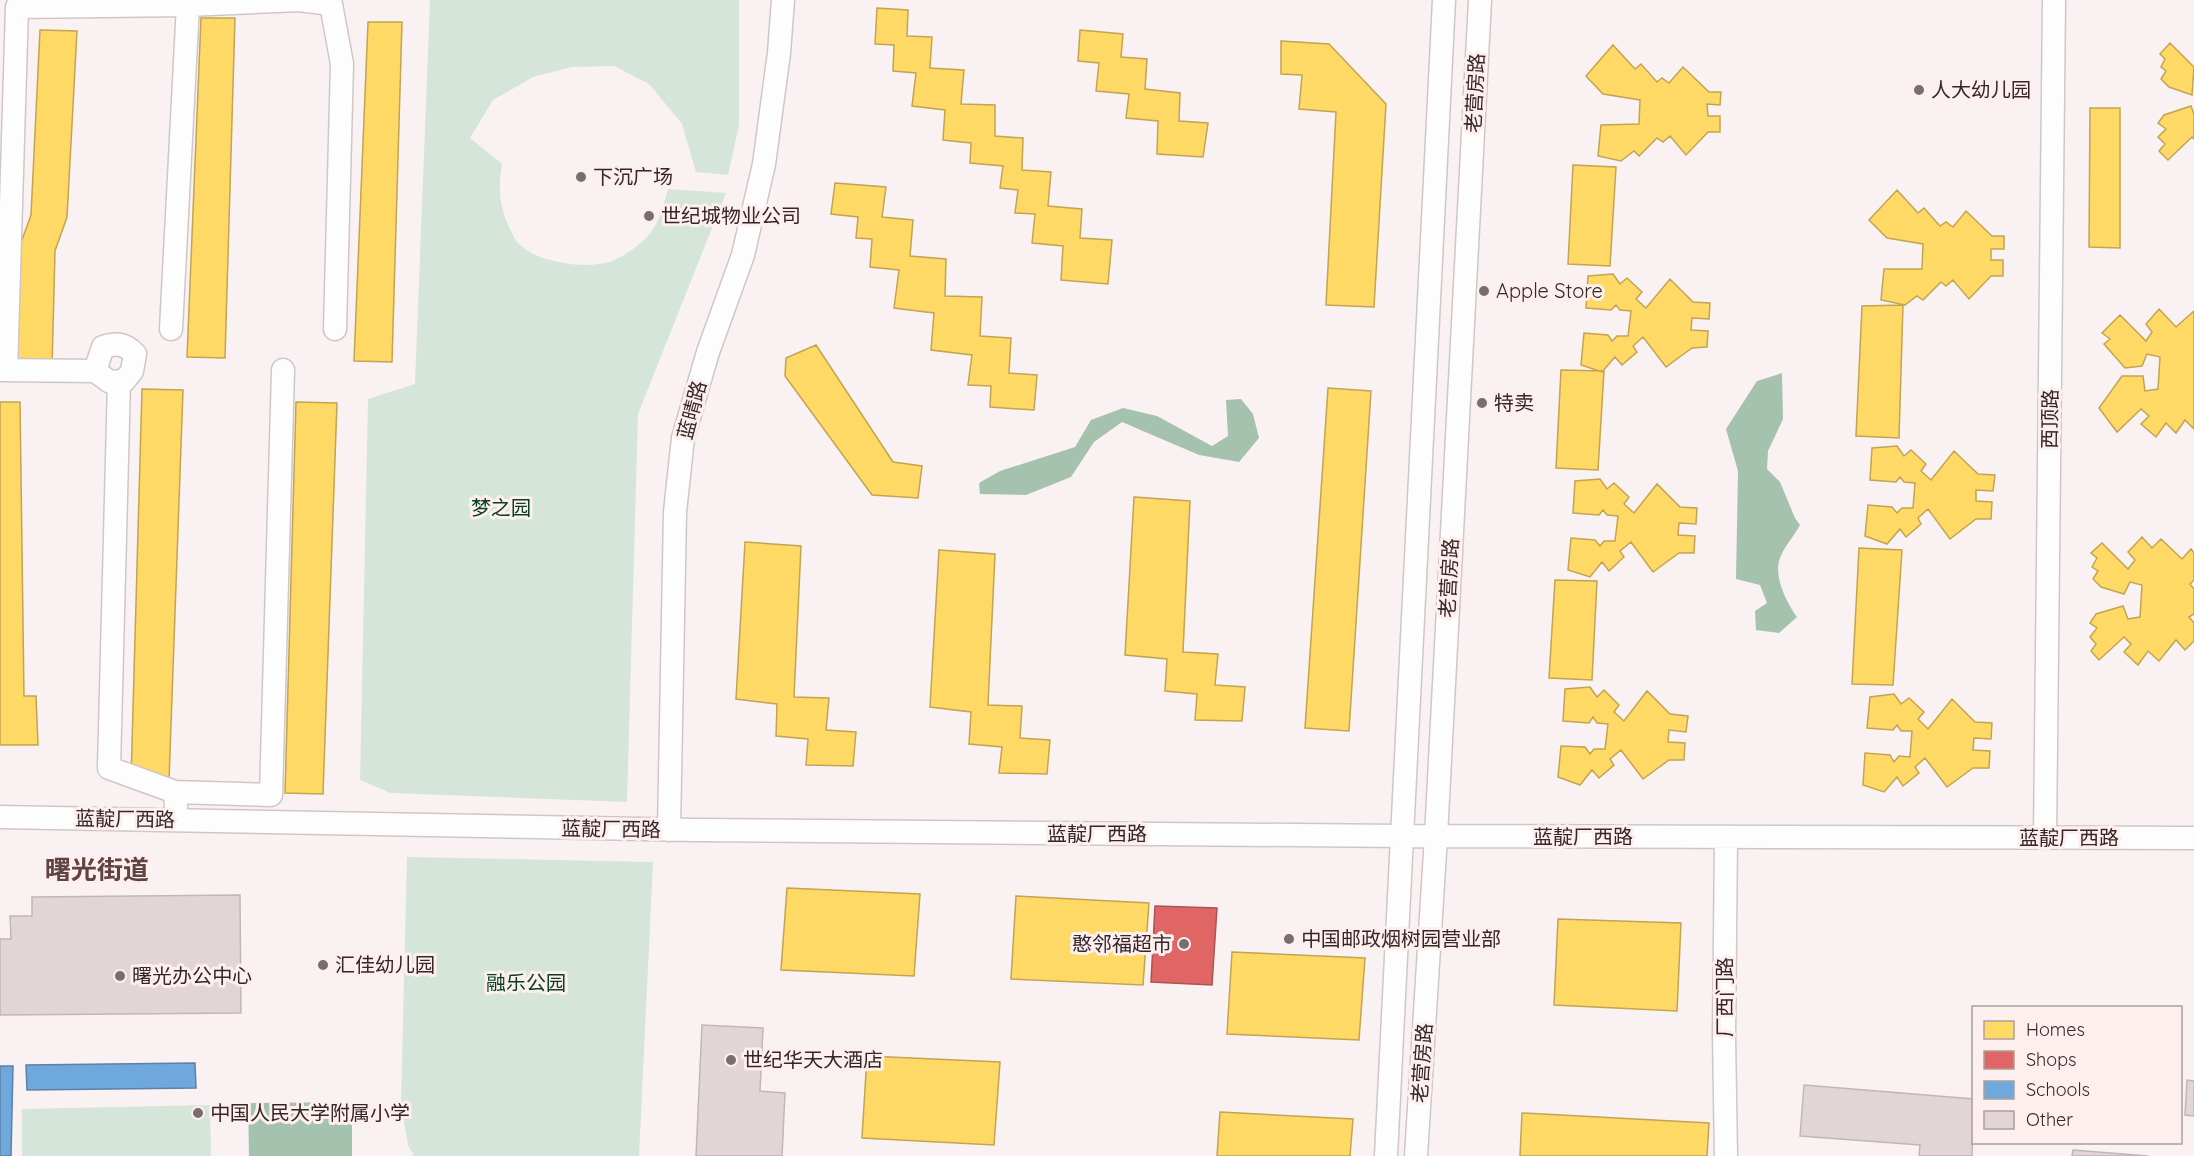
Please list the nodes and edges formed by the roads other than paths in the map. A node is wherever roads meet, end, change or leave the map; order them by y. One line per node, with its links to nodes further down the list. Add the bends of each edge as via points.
1 (299, 0): 6 (street); 8 (street, via 331,4 342,64)
2 (783, 0): 16 (street, 蓝晴路, via 764,164 743,255 708,352 683,438 675,512)
3 (1444, 0): 17 (street, 老营房路)
4 (1480, 0): 18 (street, 老营房路)
5 (2054, 0): 20 (street, 西顶路)
6 (188, 5): 7 (street); 9 (street, via 16,7)
7 (171, 328)
8 (335, 330)
9 (3, 370): 11 (street)
10 (283, 370): 13 (street, via 271,795)
11 (95, 371): 12 (street, via 110,382); 12 (street, via 103,347 125,345 135,354 132,371)
12 (118, 381): 13 (street, via 109,768)
13 (175, 792): 15 (street)
14 (0, 817): 15 (street, 蓝靛厂西路)
15 (177, 820): 16 (street, 蓝靛厂西路)
16 (669, 830): 17 (street, 蓝靛厂西路)
17 (1403, 836): 18 (street, 蓝靛厂西路); 22 (street, 老营房路)
18 (1436, 836): 19 (street, 蓝靛厂西路); 23 (street, 老营房路)
19 (1726, 837): 20 (street, 蓝靛厂西路); 24 (street, 厂西门路)
20 (2046, 838): 21 (street, 蓝靛厂西路)
21 (2194, 838)
22 (1386, 1156)
23 (1416, 1156)
24 (1726, 1156)

